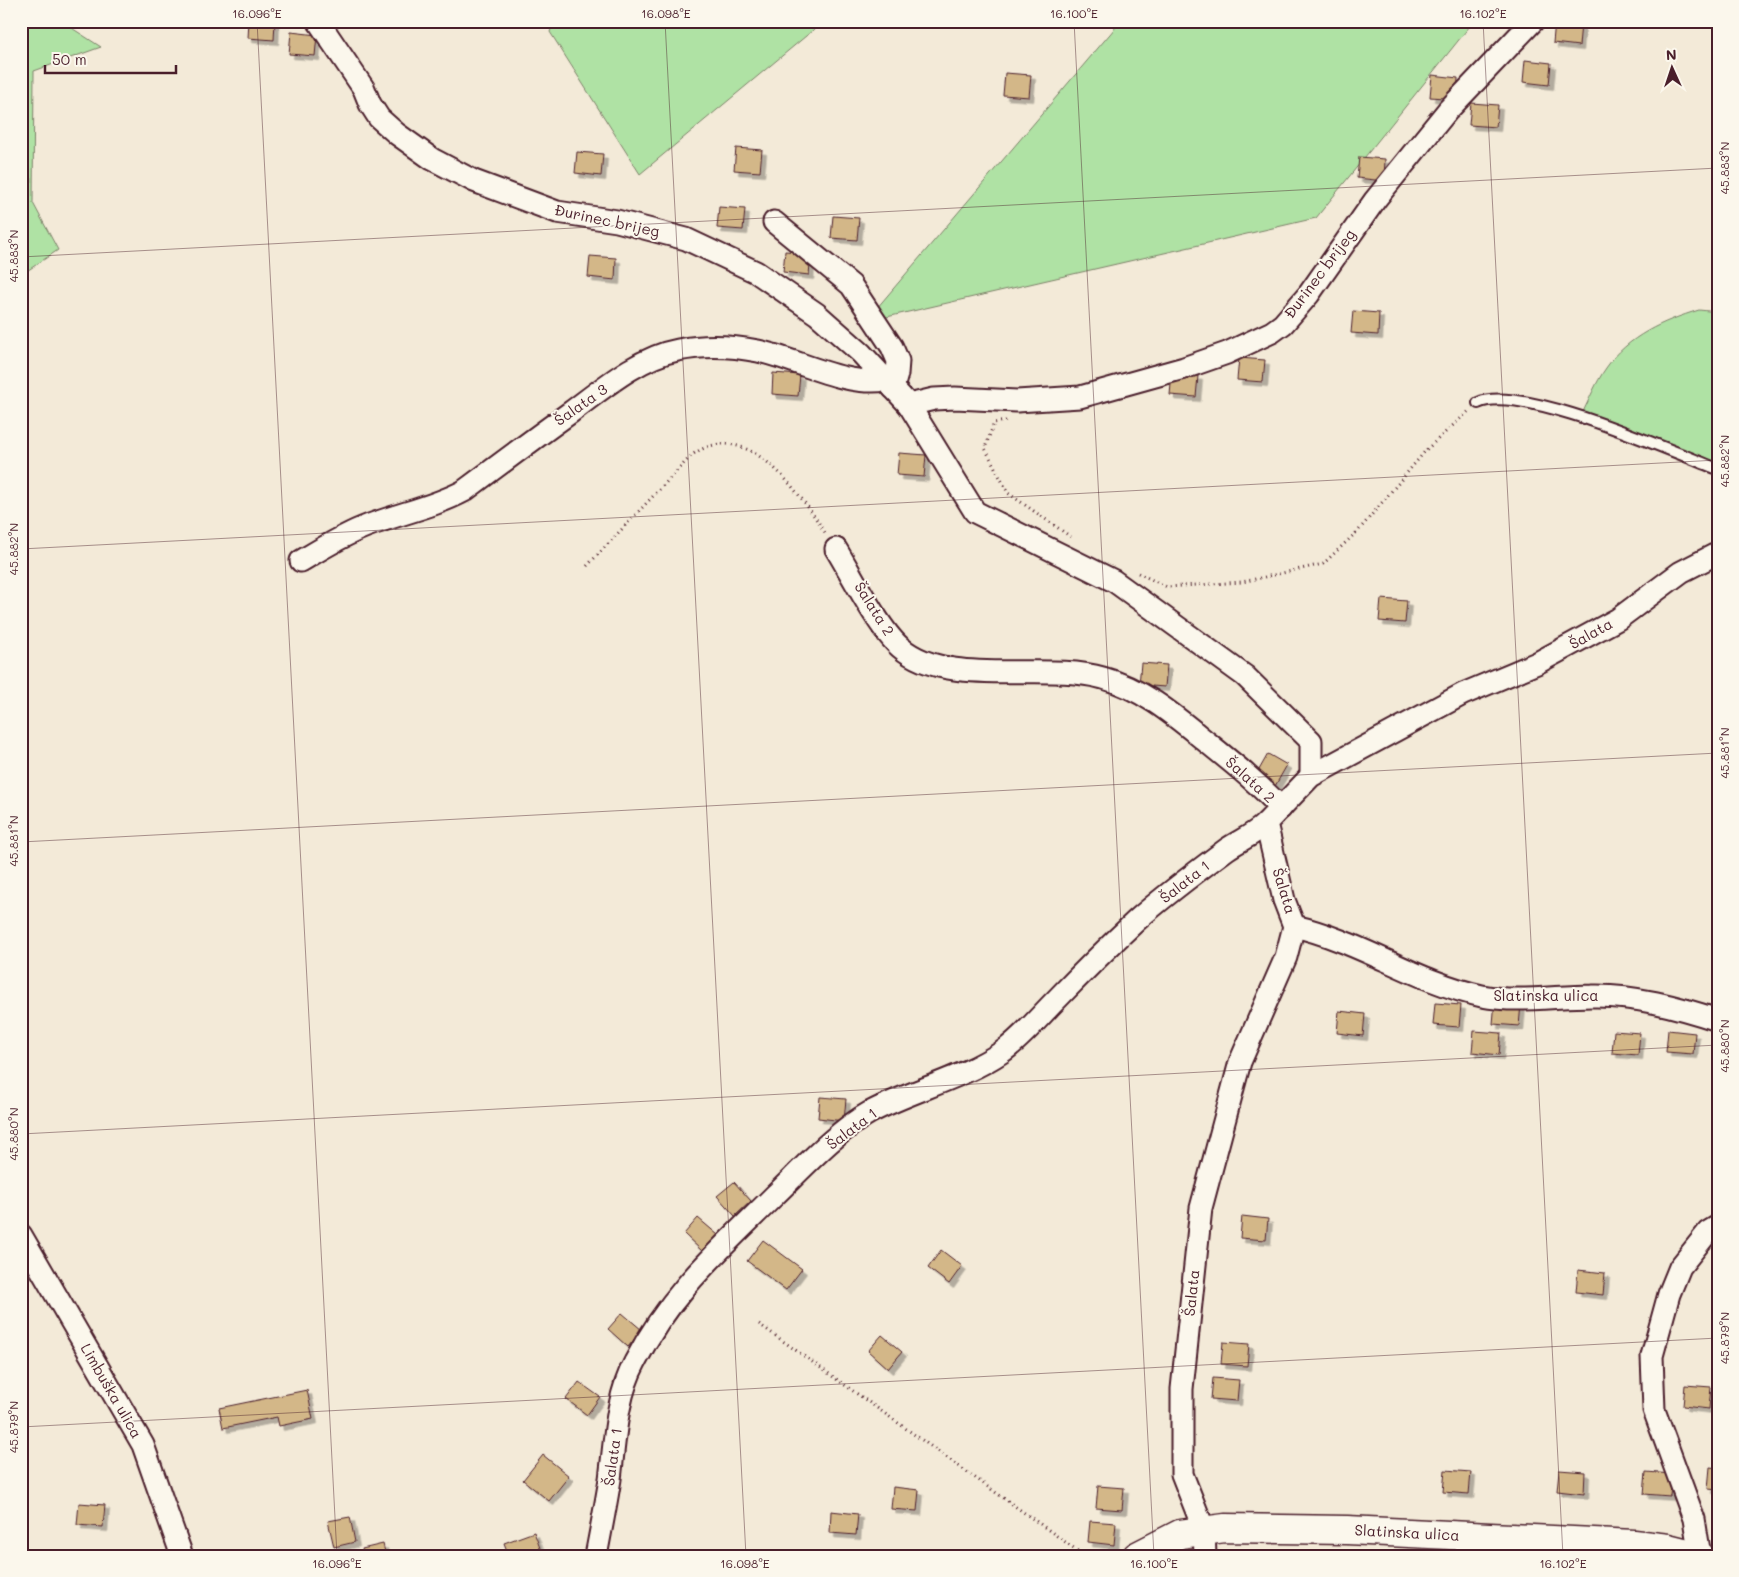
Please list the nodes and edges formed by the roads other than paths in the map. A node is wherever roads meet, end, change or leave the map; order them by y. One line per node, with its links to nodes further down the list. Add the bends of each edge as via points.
1 (318, 21): 4 (street, Đurinec brijeg, via 364,88 379,118 432,159 474,181 557,212 617,221 686,239 756,272 817,314)
2 (1533, 21): 6 (street, Đurinec brijeg, via 1448,110 1375,200 1309,294 1272,332 1184,368 1080,397 1017,401 934,399)
3 (774, 222): 4 (street, via 851,284 898,361 897,374)
4 (889, 384): 6 (street, Đurinec brijeg); 10 (street, Šalata 3, via 851,378 758,351 720,347 678,350 644,363 600,391 464,491 442,502 364,527)
5 (1478, 403): 7 (lane, via 1513,399 1564,411)
6 (909, 406): 11 (street, Đurinec brijeg, via 975,512 1114,581 1245,676 1311,741)
7 (1718, 469)
8 (836, 549): 12 (street, Šalata 2, via 891,637 911,654 934,665 964,670 1074,673 1118,682 1162,705 1260,785)
9 (1718, 553): 11 (street, Šalata, via 1681,572 1618,619 1545,659 1463,694)
10 (301, 561)
11 (1311, 776): 12 (street, Šalata)
12 (1281, 808): 13 (street, Šalata)
13 (1266, 823): 14 (street, Šalata, via 1284,900); 20 (street, Šalata 1, via 1182,882 1136,920 1003,1051 895,1100 850,1126 689,1281 661,1317 634,1364 622,1395)
14 (1294, 926): 15 (street, Slatinska ulica, via 1344,941 1454,990 1506,998 1620,997 1691,1011); 18 (street, Šalata, via 1286,957 1240,1062 1201,1208 1182,1388 1182,1474)
15 (1718, 1020)
16 (1718, 1226): 22 (street, Slatinska ulica, via 1708,1232 1680,1267 1652,1356 1654,1410 1694,1519)
17 (21, 1235): 19 (street, Limbuška ulica, via 143,1445)
18 (1204, 1543): 21 (street, Slatinska ulica, via 1180,1534); 22 (street, Slatinska ulica, via 1225,1528 1347,1530 1634,1544)
19 (182, 1556)
20 (596, 1556)
21 (1137, 1556)
22 (1700, 1556)

